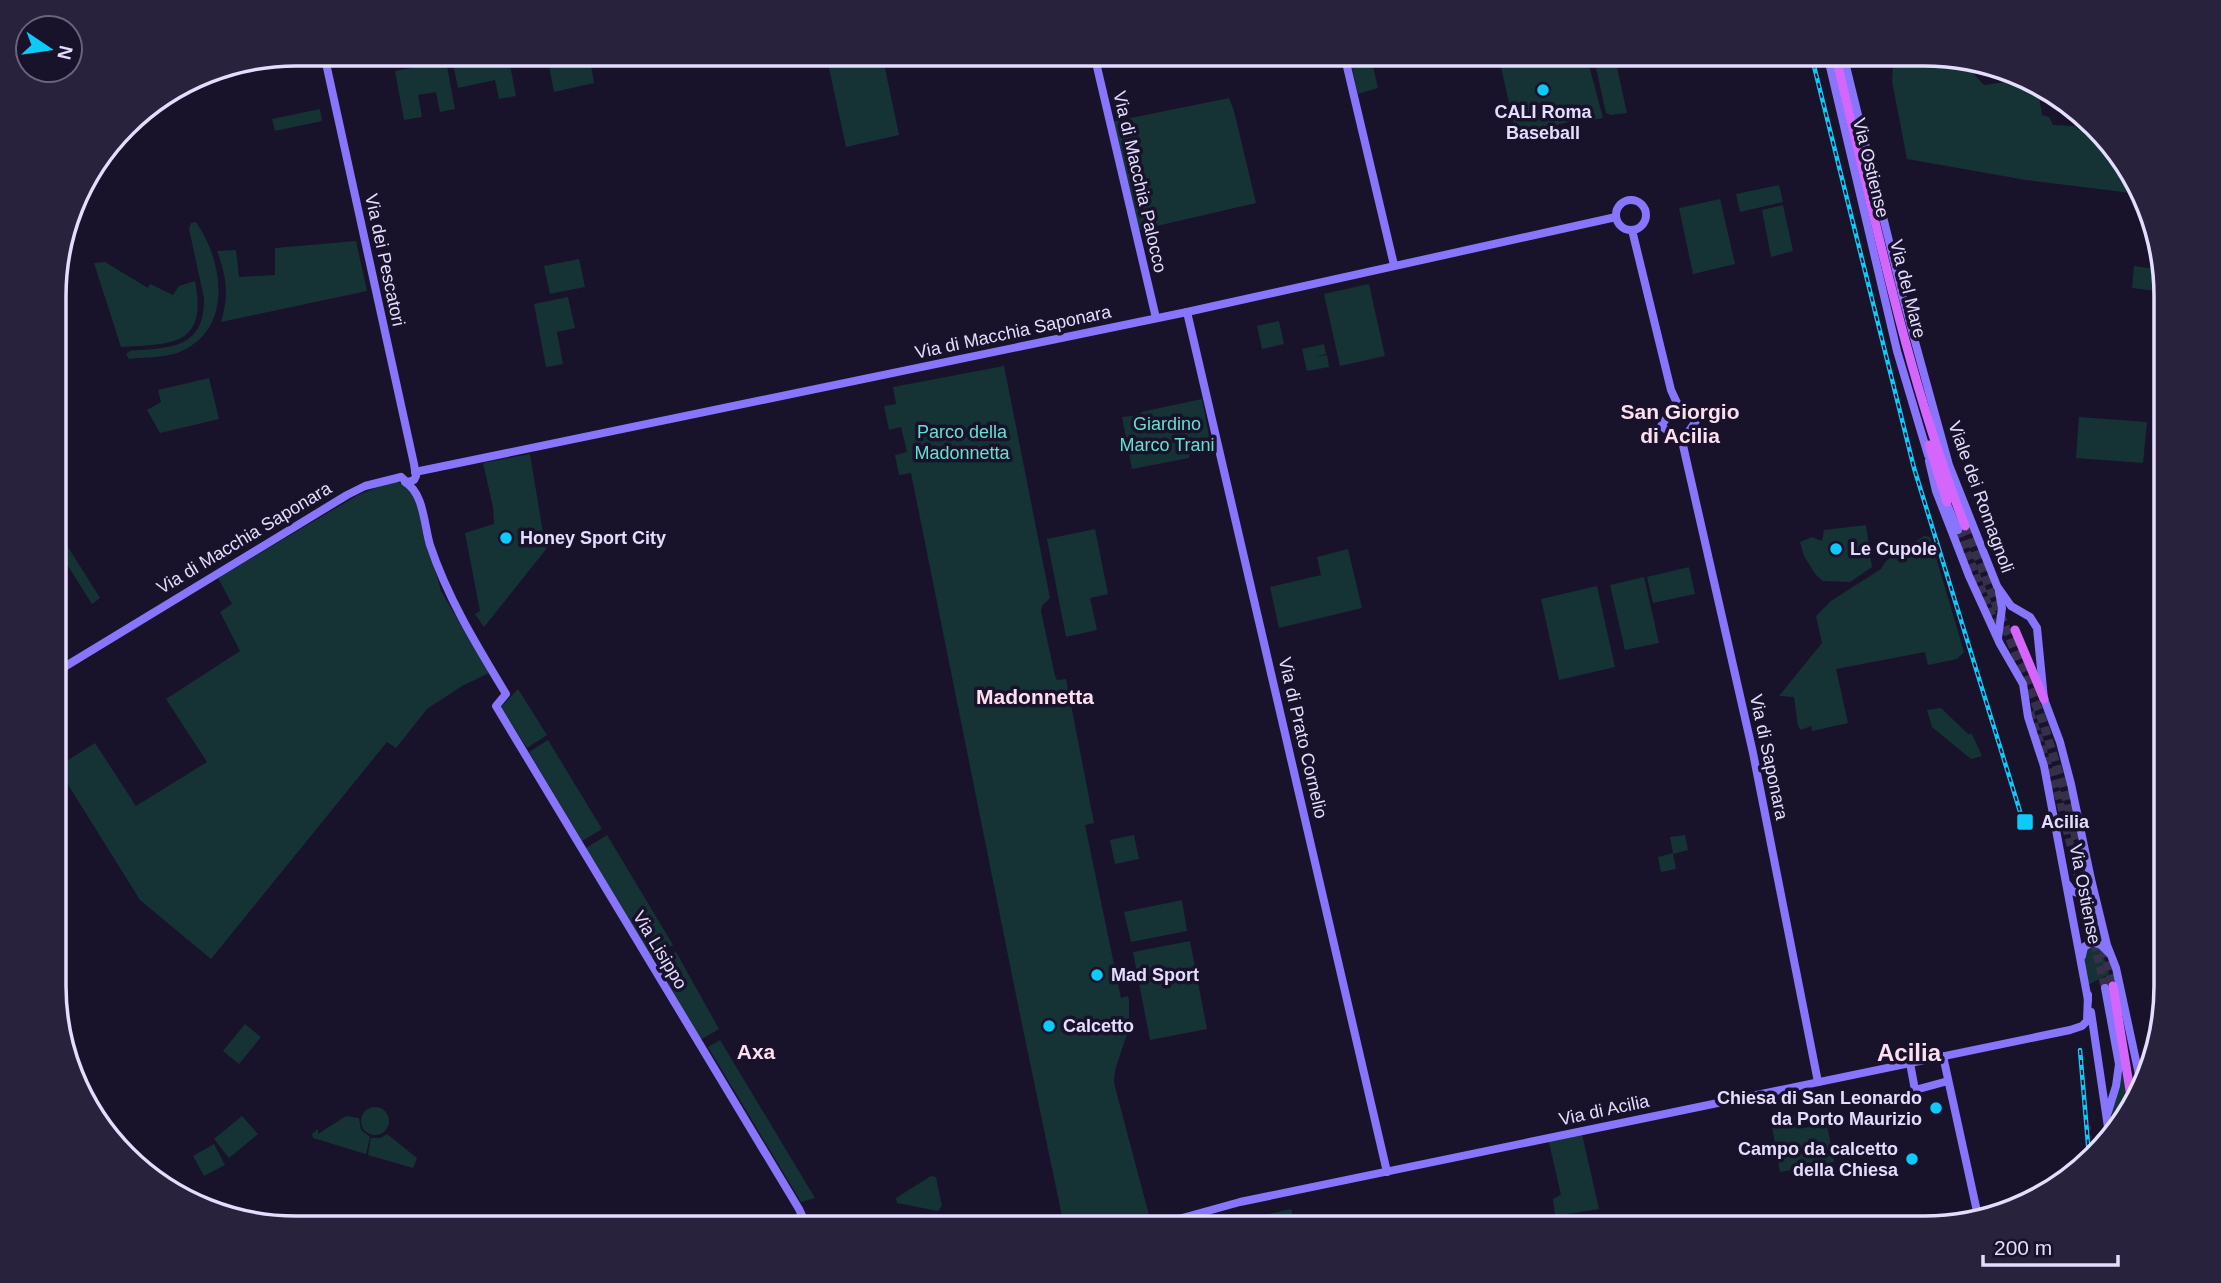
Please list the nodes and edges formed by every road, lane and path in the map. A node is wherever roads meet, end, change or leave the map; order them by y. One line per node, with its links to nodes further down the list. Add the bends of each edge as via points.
1 (1347, 66): 9 (street)
2 (1830, 66): 17 (street, Via Ostiense, via 1900,361)
3 (1838, 66): 14 (main road, Via del Mare)
4 (1846, 66): 22 (street, Viale dei Romagnoli, via 1938,432)
5 (327, 67): 18 (street, Via dei Pescatori)
6 (1097, 67): 13 (street, Via di Macchia Palocco)
7 (1616, 217): 8 (street, via 1623,228); 8 (street, via 1624,201 1640,202 1646,218); 10 (street, Via di Macchia Saponara)
8 (1632, 230): 15 (street)
9 (1390, 252): 10 (street); 11 (street)
10 (1394, 265): 11 (street, Via di Macchia Saponara)
11 (1382, 268): 12 (street, Via di Macchia Saponara)
12 (1187, 312): 13 (street, Via di Macchia Saponara); 45 (street, Via di Prato Cornelio)
13 (1156, 318): 18 (street, Via di Macchia Saponara)
14 (1913, 375): 20 (main road); 21 (main road, Via del Mare)
15 (1677, 403): 16 (street, via 1661,426); 16 (street, via 1698,418)
16 (1682, 441): 40 (street, Via di Saponara, via 1753,753)
17 (1930, 461): 20 (street, Via Ostiense); 26 (street, Via Ostiense, via 1946,519)
18 (415, 471): 19 (street, Via di Macchia Saponara, via 406,468 401,472)
19 (403, 479): 27 (street, Via di Macchia Saponara, via 349,494); 47 (street, Via Lisippo, via 417,493 455,608 506,694 496,706)
20 (1947, 502): 21 (street, Via Ostiense)
21 (1962, 528)
22 (1997, 586): 23 (street, Viale dei Romagnoli); 24 (street)
23 (2024, 614): 24 (street, via 2011,612); 28 (street, Viale dei Romagnoli, via 2037,628)
24 (2001, 619): 26 (street)
25 (2015, 631): 28 (main road)
26 (1998, 640): 29 (street, Via Ostiense, via 2023,684)
27 (66, 666)
28 (2044, 699): 30 (street, Viale dei Romagnoli, via 2064,754)
29 (2065, 875): 30 (street, via 2071,890 2078,894 2087,891); 32 (street, Via Ostiense)
30 (2091, 879): 31 (street, Viale dei Romagnoli)
31 (2110, 956): 32 (street, via 2099,943 2088,943); 39 (street, Viale dei Romagnoli)
32 (2082, 965): 34 (street, Via Ostiense)
33 (2109, 987): 42 (main road); 43 (street, via 2119,1064)
34 (2088, 995): 35 (street, via 2087,1021); 36 (street, Via Ostiense)
35 (2070, 1030): 36 (street, via 2089,1034); 37 (street, Via di Acilia)
36 (2096, 1049): 43 (street, Via Ostiense)
37 (1943, 1056): 38 (street, Via di Acilia); 41 (street)
38 (1910, 1063): 40 (street, Via di Acilia); 41 (street, via 1915,1090)
39 (2138, 1071)
40 (1818, 1082): 45 (street, Via di Acilia)
41 (1948, 1082): 46 (street)
42 (2129, 1090)
43 (2106, 1118): 44 (street, Via Ostiense)
44 (2107, 1125)
45 (1387, 1172): 48 (street, Via di Acilia)
46 (1977, 1210)
47 (804, 1216)
48 (1189, 1216)

